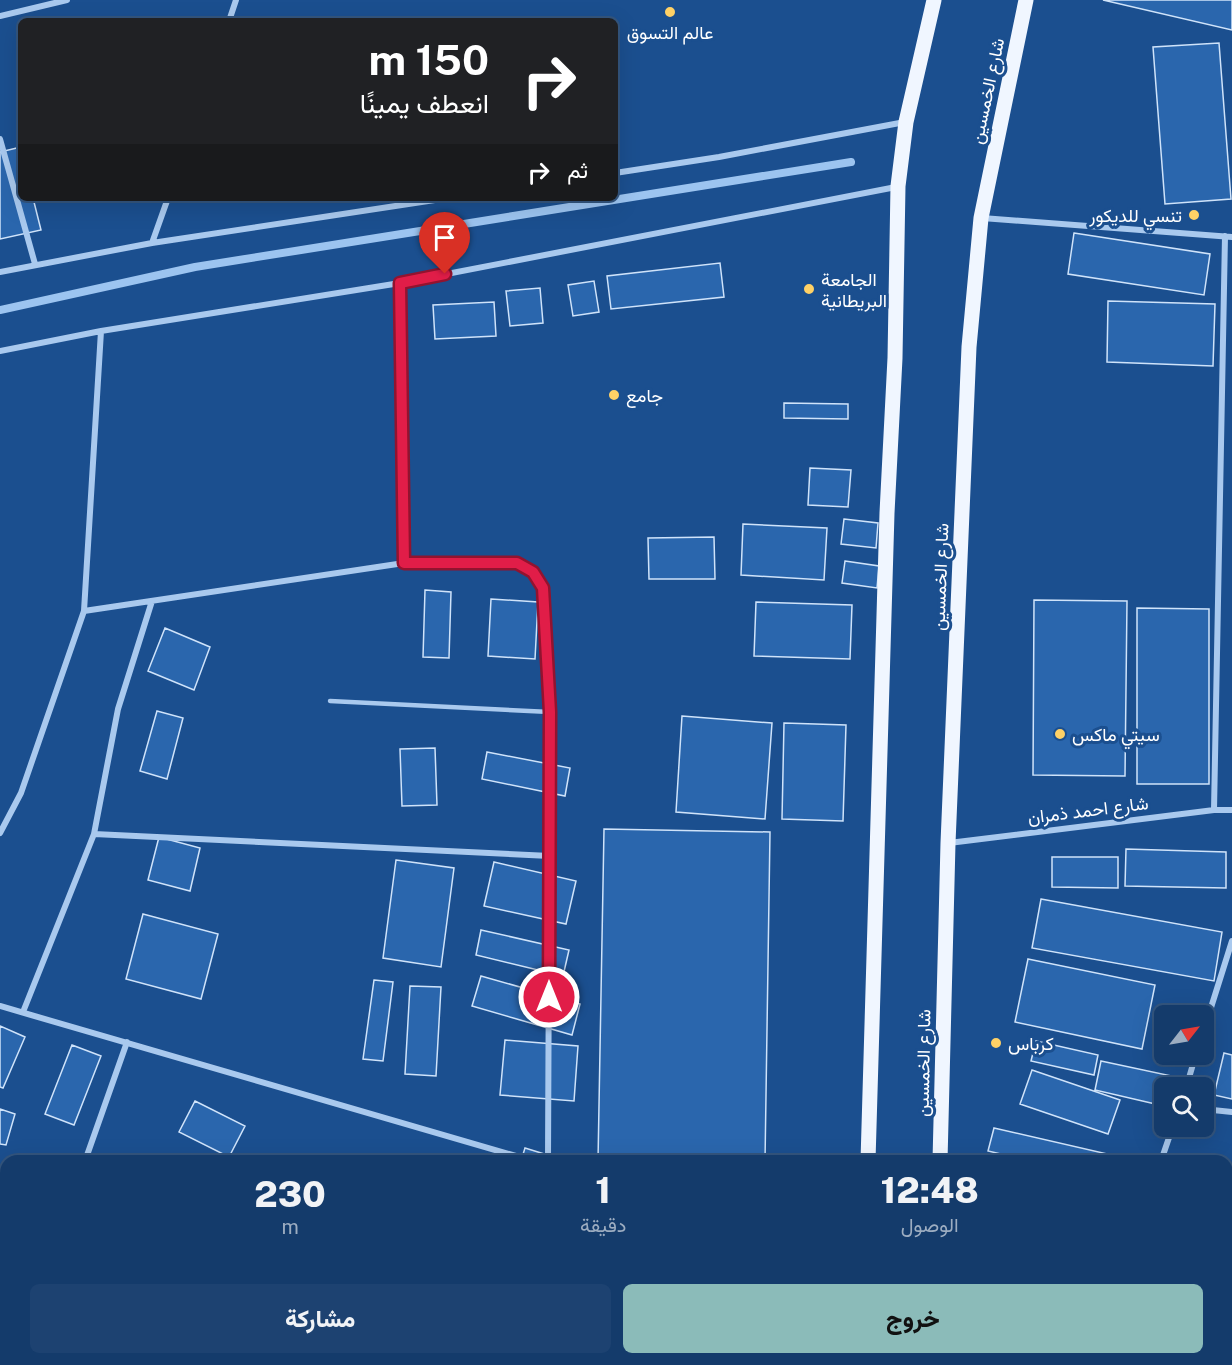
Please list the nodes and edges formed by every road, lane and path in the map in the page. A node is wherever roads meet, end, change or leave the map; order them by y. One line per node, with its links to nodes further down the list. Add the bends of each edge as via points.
1 (67, 0): 5 (street)
2 (236, 0): 6 (street)
3 (934, 0): 7 (main road)
4 (1026, 0): 13 (main road, شارع الخمسين)
5 (0, 16)
6 (230, 18)
7 (906, 122): 9 (street); 10 (main road)
8 (0, 139): 16 (street)
9 (618, 172)
10 (898, 186): 18 (street); 43 (main road)
11 (167, 201): 15 (street)
12 (428, 201): 15 (street)
13 (981, 218): 14 (street); 30 (main road, شارع الخمسين, via 969,347)
14 (1228, 237): 26 (street)
15 (152, 243): 16 (street)
16 (36, 264): 17 (street)
17 (0, 272)
18 (400, 283): 19 (street); 21 (street)
19 (101, 331): 20 (street); 23 (street)
20 (0, 351)
21 (404, 563): 22 (street); 25 (street, via 517,563 533,572 543,588)
22 (152, 601): 23 (street); 29 (street, via 118,709)
23 (84, 611): 28 (street, via 21,793)
24 (330, 701): 25 (lane)
25 (550, 712): 31 (street)
26 (1215, 810): 27 (street, شارع احمد ذمران); 30 (street, شارع احمد ذمران)
27 (1232, 810)
28 (0, 833)
29 (94, 834): 31 (street); 35 (street)
30 (948, 843): 44 (main road, شارع الخمسين)
31 (550, 856): 42 (street)
32 (1232, 941): 33 (street)
33 (1212, 1005)
34 (0, 1006): 35 (street)
35 (23, 1012): 36 (street)
36 (128, 1042): 40 (street); 41 (street)
37 (1214, 1111): 38 (street)
38 (1232, 1113)
39 (1169, 1137): 45 (street)
40 (87, 1155)
41 (513, 1155)
42 (548, 1155)
43 (868, 1155)
44 (940, 1155)
45 (1163, 1155)

